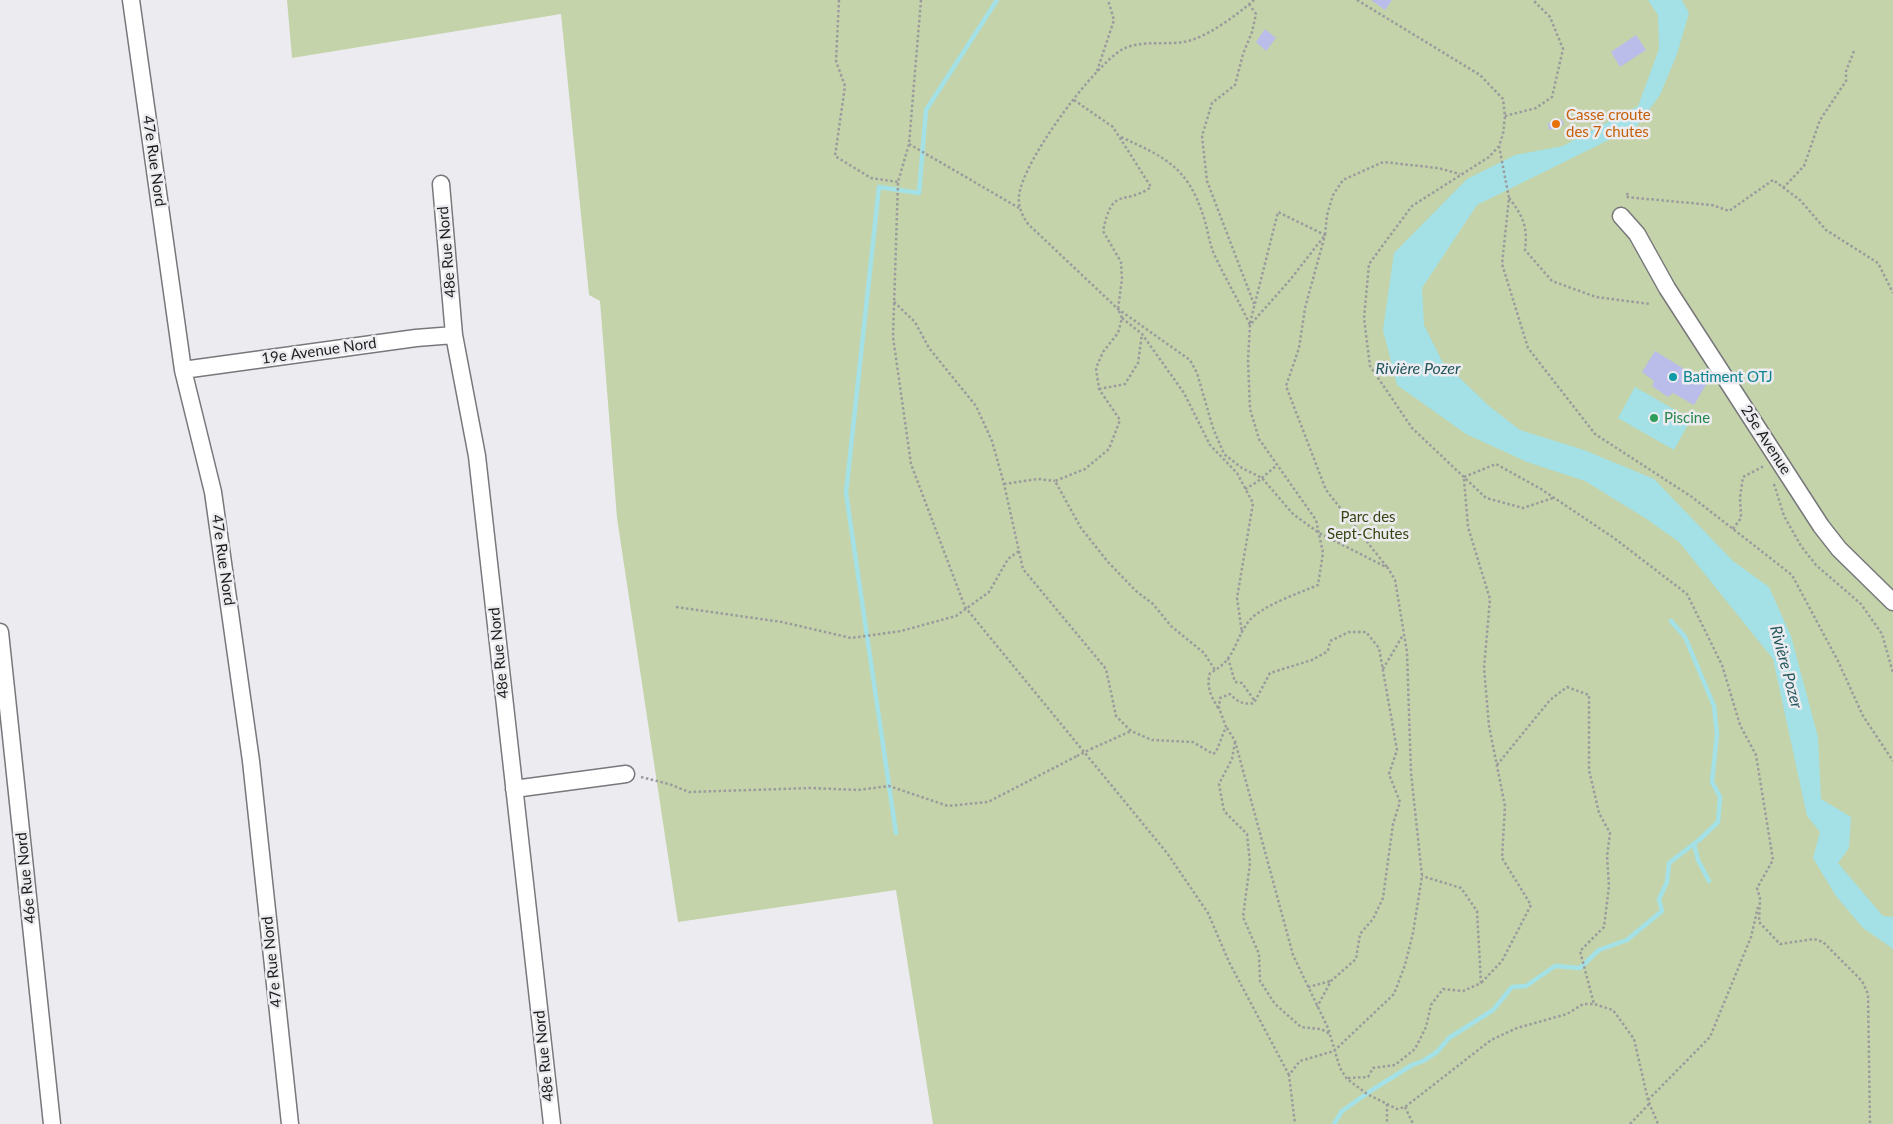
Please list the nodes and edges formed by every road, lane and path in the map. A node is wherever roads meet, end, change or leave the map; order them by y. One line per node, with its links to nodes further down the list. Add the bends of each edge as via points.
1 (131, 0): 34 (street, 47e Rue Nord)
2 (838, 0): 17 (path, via 836,61 845,86 834,156 871,178)
3 (921, 0): 14 (path)
4 (1108, 0): 10 (path, via 1114,20)
5 (1254, 0): 8 (path)
6 (1357, 0): 12 (path, via 1480,75 1503,99)
7 (1533, 0): 12 (path, via 1550,17 1563,49 1552,97 1536,108)
8 (1250, 4): 10 (path, via 1189,41 1128,47); 28 (path, via 1256,14 1235,84 1212,103 1202,136 1207,181)
9 (1854, 51): 19 (path, via 1846,71 1846,81 1820,120 1804,166)
10 (1097, 73): 11 (path)
11 (1074, 100): 13 (path, via 1113,127); 22 (path, via 1031,163 1021,185)
12 (1505, 116): 15 (path, via 1504,134)
13 (1119, 136): 29 (path, via 1151,187 1143,193 1118,198 1107,212 1103,231 1121,262); 31 (path, via 1163,157 1184,174 1203,214 1214,255)
14 (909, 144): 17 (path); 22 (path)
15 (1499, 146): 16 (path, via 1488,158); 21 (path)
16 (1460, 174): 24 (path, via 1438,168 1383,162 1356,173 1343,180 1333,195); 40 (path, via 1412,206 1369,264 1364,318 1370,366 1412,428)
17 (898, 183): 26 (path)
18 (441, 184): 33 (street, 48e Rue Nord)
19 (1782, 188): 20 (path, via 1773,180 1729,211 1712,205 1626,197); 25 (path, via 1800,200 1826,230 1878,262)
20 (1628, 193)
21 (1509, 198): 27 (path, via 1528,232 1525,250 1552,281 1596,297); 47 (path, via 1502,264 1528,348 1596,434 1692,497)
22 (1019, 208): 29 (path, via 1028,224)
23 (1621, 216): 51 (street, 25e Avenue, via 1637,234 1667,288 1821,526 1839,549)
24 (1325, 235): 28 (path, via 1278,212); 31 (path); 50 (path, via 1305,308 1299,348 1286,386 1326,490)
25 (1893, 292)
26 (894, 302): 44 (path, via 914,322 929,348 976,406 992,441); 53 (path, via 893,337 911,464)
27 (1650, 304)
28 (1255, 305): 31 (path)
29 (1118, 309): 30 (path); 41 (path, via 1190,360 1198,373 1212,428 1224,454)
30 (1122, 318): 32 (path); 35 (path, via 1118,334 1103,352 1096,368)
31 (1250, 325): 37 (path, via 1250,409 1259,439)
32 (1142, 334): 35 (path, via 1138,363 1125,384); 45 (path, via 1184,393 1210,445 1237,474)
33 (454, 335): 34 (street, 19e Avenue Nord); 69 (street, 48e Rue Nord, via 477,456)
34 (183, 370): 85 (street, 47e Rue Nord, via 216,511 251,761)
35 (1099, 389): 43 (path, via 1120,420 1109,449 1085,470)
36 (1764, 460): 38 (path)
37 (1276, 466): 41 (path); 48 (path, via 1316,520)
38 (1766, 466): 39 (path); 47 (path, via 1743,476 1741,518)
39 (1768, 472)
40 (1464, 477): 46 (path, via 1486,498 1523,508); 46 (path, via 1496,464); 67 (path, via 1468,528 1490,599 1484,668 1489,726)
41 (1262, 478): 45 (path); 48 (path, via 1293,514)
42 (1772, 479): 60 (path, via 1784,516 1801,546 1816,565 1862,604 1882,634)
43 (1055, 482): 44 (path, via 1038,479); 59 (path, via 1080,528 1108,562 1153,604 1171,626 1204,653)
44 (1004, 484): 49 (path)
45 (1245, 489): 55 (path, via 1253,503 1237,598)
46 (1553, 498): 71 (path, via 1614,538 1687,594 1722,665 1740,725 1756,755 1773,860 1758,888)
47 (1733, 529): 66 (path, via 1792,575 1863,716)
48 (1319, 533): 50 (path); 55 (path, via 1323,553 1318,585 1262,610 1249,620)
49 (1019, 551): 53 (path, via 1008,559 989,592); 64 (path, via 1023,569 1106,669 1116,716)
50 (1388, 568): 56 (path, via 1396,580)
51 (1893, 602)
52 (676, 607): 53 (path, via 782,622 851,638 901,631 956,616)
53 (966, 609): 79 (path, via 1167,852 1208,913 1229,962)
54 (0, 632): 84 (street, 46e Rue Nord)
55 (1242, 634): 57 (path)
56 (1404, 634): 58 (path); 70 (path, via 1411,773)
57 (1228, 658): 59 (path); 61 (path, via 1235,682 1242,683)
58 (1382, 670): 61 (path, via 1380,648 1366,632 1349,632 1330,641 1328,651 1312,660 1270,672); 72 (path, via 1397,750 1389,774 1400,802 1393,824 1384,898 1360,934 1356,959)
59 (1215, 671): 62 (path, via 1210,673 1208,691)
60 (1893, 673)
61 (1254, 700): 62 (path, via 1248,704 1235,700 1230,694 1220,698)
62 (1222, 716): 63 (path)
63 (1226, 727): 64 (path, via 1213,754 1193,742 1152,740); 65 (path)
64 (1131, 731): 68 (path, bridge, via 1091,748 988,802 948,806 889,786 858,790 811,788 689,792)
65 (1236, 741): 74 (path, via 1293,955); 77 (path, via 1232,759 1219,784 1224,811 1248,834 1250,863 1243,917 1259,954 1260,981 1275,1004 1301,1027 1321,1029)
66 (1893, 761)
67 (1497, 765): 73 (path, via 1505,806 1502,858 1531,905 1502,961); 75 (path, via 1550,700 1567,687 1589,695 1589,770 1599,813 1610,833 1604,927 1580,952)
68 (626, 774): 69 (street)
69 (514, 789): 86 (street, 48e Rue Nord)
70 (1422, 876): 73 (path, via 1461,888 1477,911); 78 (path, via 1413,933 1394,994)
71 (1760, 898): 81 (path, via 1751,937 1710,1037); 92 (path, via 1759,922 1780,944 1814,939 1822,942 1862,981 1868,994)
72 (1331, 981): 74 (path); 76 (path)
73 (1481, 983): 80 (path, via 1463,991 1443,988 1431,1005 1426,1027 1415,1049 1395,1065 1373,1068 1368,1077)
74 (1308, 987): 76 (path)
75 (1594, 1004): 81 (path, via 1613,1010 1634,1039); 83 (path, via 1583,1004 1567,1014 1517,1028 1491,1040)
76 (1317, 1006): 77 (path)
77 (1330, 1034): 78 (path)
78 (1334, 1051): 79 (path, via 1300,1061); 80 (path)
79 (1289, 1075): 87 (path)
80 (1347, 1079): 82 (path)
81 (1648, 1102): 90 (path); 91 (path)
82 (1387, 1104): 83 (path); 88 (path)
83 (1405, 1107): 89 (path)
84 (52, 1124)
85 (290, 1124)
86 (552, 1124)
87 (1295, 1124)
88 (1388, 1124)
89 (1413, 1124)
90 (1630, 1124)
91 (1658, 1124)
92 (1870, 1124)

